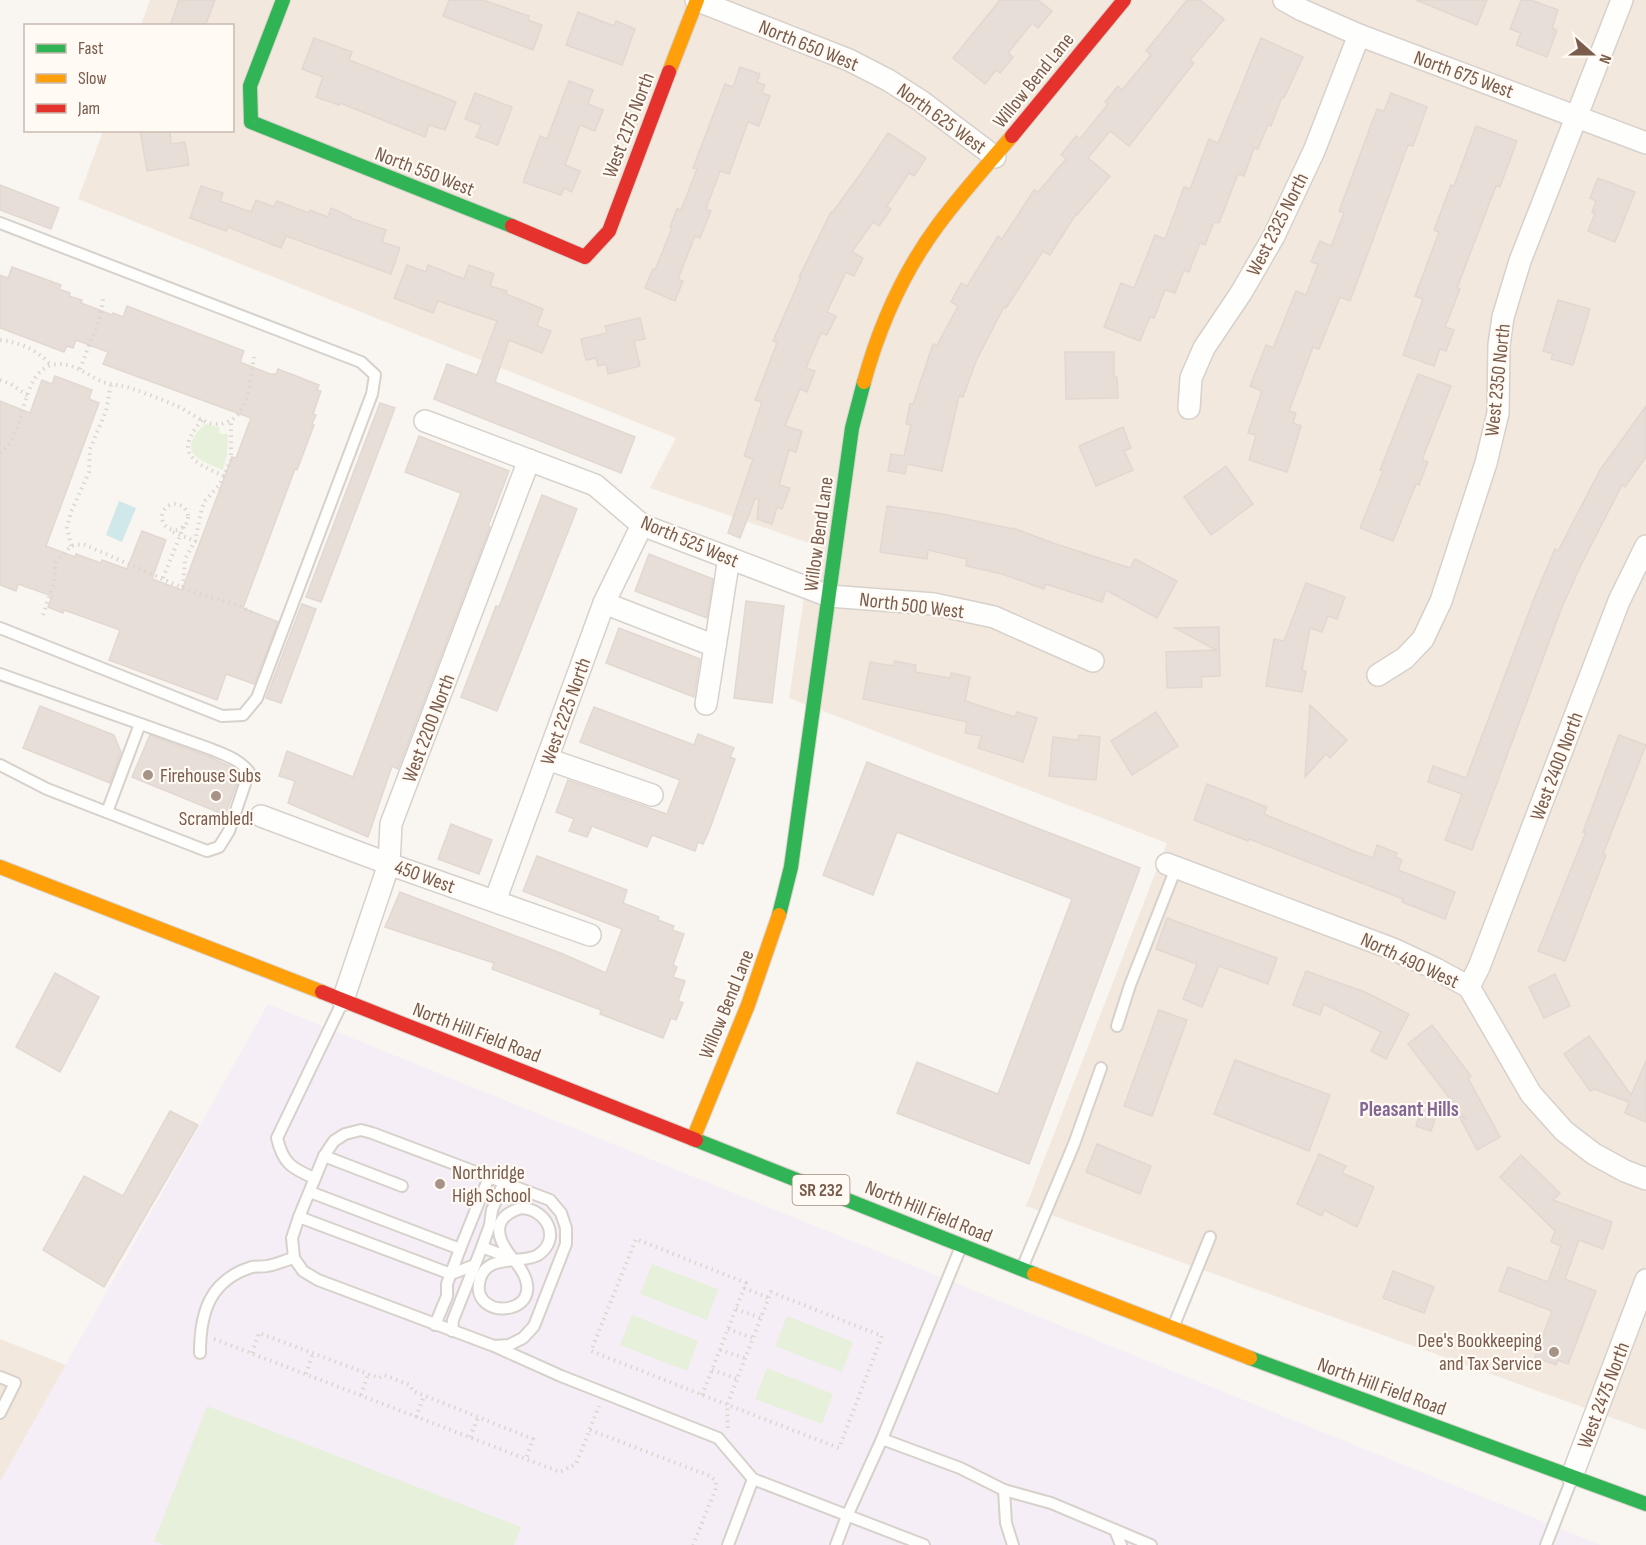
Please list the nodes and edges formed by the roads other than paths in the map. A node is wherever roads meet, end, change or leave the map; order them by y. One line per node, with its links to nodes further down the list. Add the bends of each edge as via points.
1 (283, 0): 12 (street, North 550 West, via 250,86 251,122)
2 (696, 0): 7 (street, North 650 West, via 849,60); 12 (street, West 2175 North, via 609,231)
3 (1124, 0): 10 (street, Willow Bend Lane)
4 (1284, 0): 6 (street, North 675 West)
5 (1622, 0): 8 (street, West 2350 North)
6 (1359, 35): 8 (street, North 675 West); 13 (street, West 2325 North, via 1314,151 1274,236 1204,348 1191,378)
7 (888, 80): 10 (street, North 625 West)
8 (1576, 116): 9 (street, North 675 West); 25 (street, West 2350 North, via 1520,261 1503,317 1498,413 1486,463 1441,601 1423,639 1405,658)
9 (1646, 143)
10 (995, 157): 19 (street, Willow Bend Lane, via 938,225 905,276 872,352 852,428)
11 (0, 223): 21 (lane, via 361,362 375,375 372,394 257,698 243,715 222,716)
12 (585, 256)
13 (1189, 408)
14 (424, 421): 15 (street, North 525 West)
15 (529, 460): 16 (street, North 525 West, via 595,485); 33 (street, West 2200 North, via 391,824)
16 (642, 525): 18 (street, North 525 West); 20 (street, West 2225 North)
17 (1646, 546): 38 (street, West 2400 North, via 1619,601)
18 (729, 558): 19 (street, North 525 West); 22 (street)
19 (829, 596): 23 (street, North 500 West, via 934,604 994,617); 42 (street, Willow Bend Lane, via 784,903 773,940)
20 (604, 603): 22 (street); 28 (street, West 2225 North)
21 (0, 628)
22 (715, 646): 26 (street)
23 (1093, 661)
24 (0, 674): 27 (lane)
25 (1378, 675)
26 (706, 704)
27 (140, 724): 31 (lane); 31 (lane, via 243,764 249,772 229,831 219,847 207,851)
28 (547, 759): 30 (street); 36 (street, West 2225 North)
29 (0, 765): 31 (lane, via 47,789)
30 (652, 795)
31 (107, 812)
32 (261, 816): 33 (street, 450 West)
33 (389, 864): 36 (street, 450 West); 39 (street, West 2200 North)
34 (1172, 866): 38 (street, North 490 West, via 1393,949); 40 (lane)
35 (0, 867): 39 (street, North Hill Field Road / SR 232)
36 (495, 901): 37 (street, 450 West)
37 (590, 935)
38 (1469, 987): 46 (street, North 490 West, via 1531,1094 1564,1131 1594,1154)
39 (343, 1000): 42 (street, North Hill Field Road / SR 232); 45 (lane, via 277,1138 281,1155 294,1169)
40 (1117, 1026)
41 (1101, 1068): 58 (lane)
42 (693, 1139): 52 (street, North Hill Field Road / SR 232)
43 (324, 1156): 44 (lane, via 334,1141 361,1130); 45 (lane); 48 (lane)
44 (489, 1177): 47 (lane); 54 (lane)
45 (314, 1178): 49 (lane)
46 (1646, 1179)
47 (504, 1182): 53 (lane); 64 (lane, via 550,1200 561,1213 566,1244 534,1326 523,1338 509,1345)
48 (402, 1186)
49 (310, 1192): 50 (lane); 54 (lane)
50 (299, 1217): 55 (lane, via 292,1238); 59 (lane)
51 (1210, 1237): 62 (lane)
52 (961, 1245): 58 (street, North Hill Field Road / SR 232); 68 (lane)
53 (482, 1246): 56 (lane); 57 (lane)
54 (460, 1249): 59 (lane)
55 (294, 1258): 61 (lane, via 303,1271 318,1281); 65 (lane, via 232,1275 215,1291 206,1305)
56 (514, 1260): 56 (lane, via 525,1274 527,1291 518,1305 494,1308 483,1298 481,1275 491,1264); 56 (lane, via 500,1239 501,1223 513,1210 530,1208 544,1217 550,1233 548,1242 531,1258)
57 (475, 1265): 59 (lane); 63 (lane)
58 (1022, 1269): 62 (street, North Hill Field Road / SR 232)
59 (451, 1274): 61 (lane)
60 (1646, 1280): 69 (street, West 2475 North)
61 (435, 1325): 63 (lane)
62 (1173, 1329): 69 (street, North Hill Field Road / SR 232)
63 (452, 1331): 64 (lane)
64 (494, 1346): 70 (lane, via 718,1438)
65 (200, 1353)
66 (0, 1377): 67 (lane, via 15,1383)
67 (0, 1413)
68 (882, 1438): 71 (lane); 73 (lane)
69 (1572, 1476): 72 (street, North Hill Field Road / SR 232); 81 (lane)
70 (753, 1479): 73 (lane); 75 (lane)
71 (1004, 1490): 74 (lane, via 1051,1503); 78 (lane, via 1006,1523)
72 (1646, 1504)
73 (848, 1516): 76 (lane); 77 (lane)
74 (1115, 1530): 79 (lane); 80 (lane)
75 (728, 1545)
76 (836, 1545)
77 (924, 1545)
78 (1013, 1545)
79 (1121, 1545)
80 (1151, 1545)
81 (1546, 1545)

